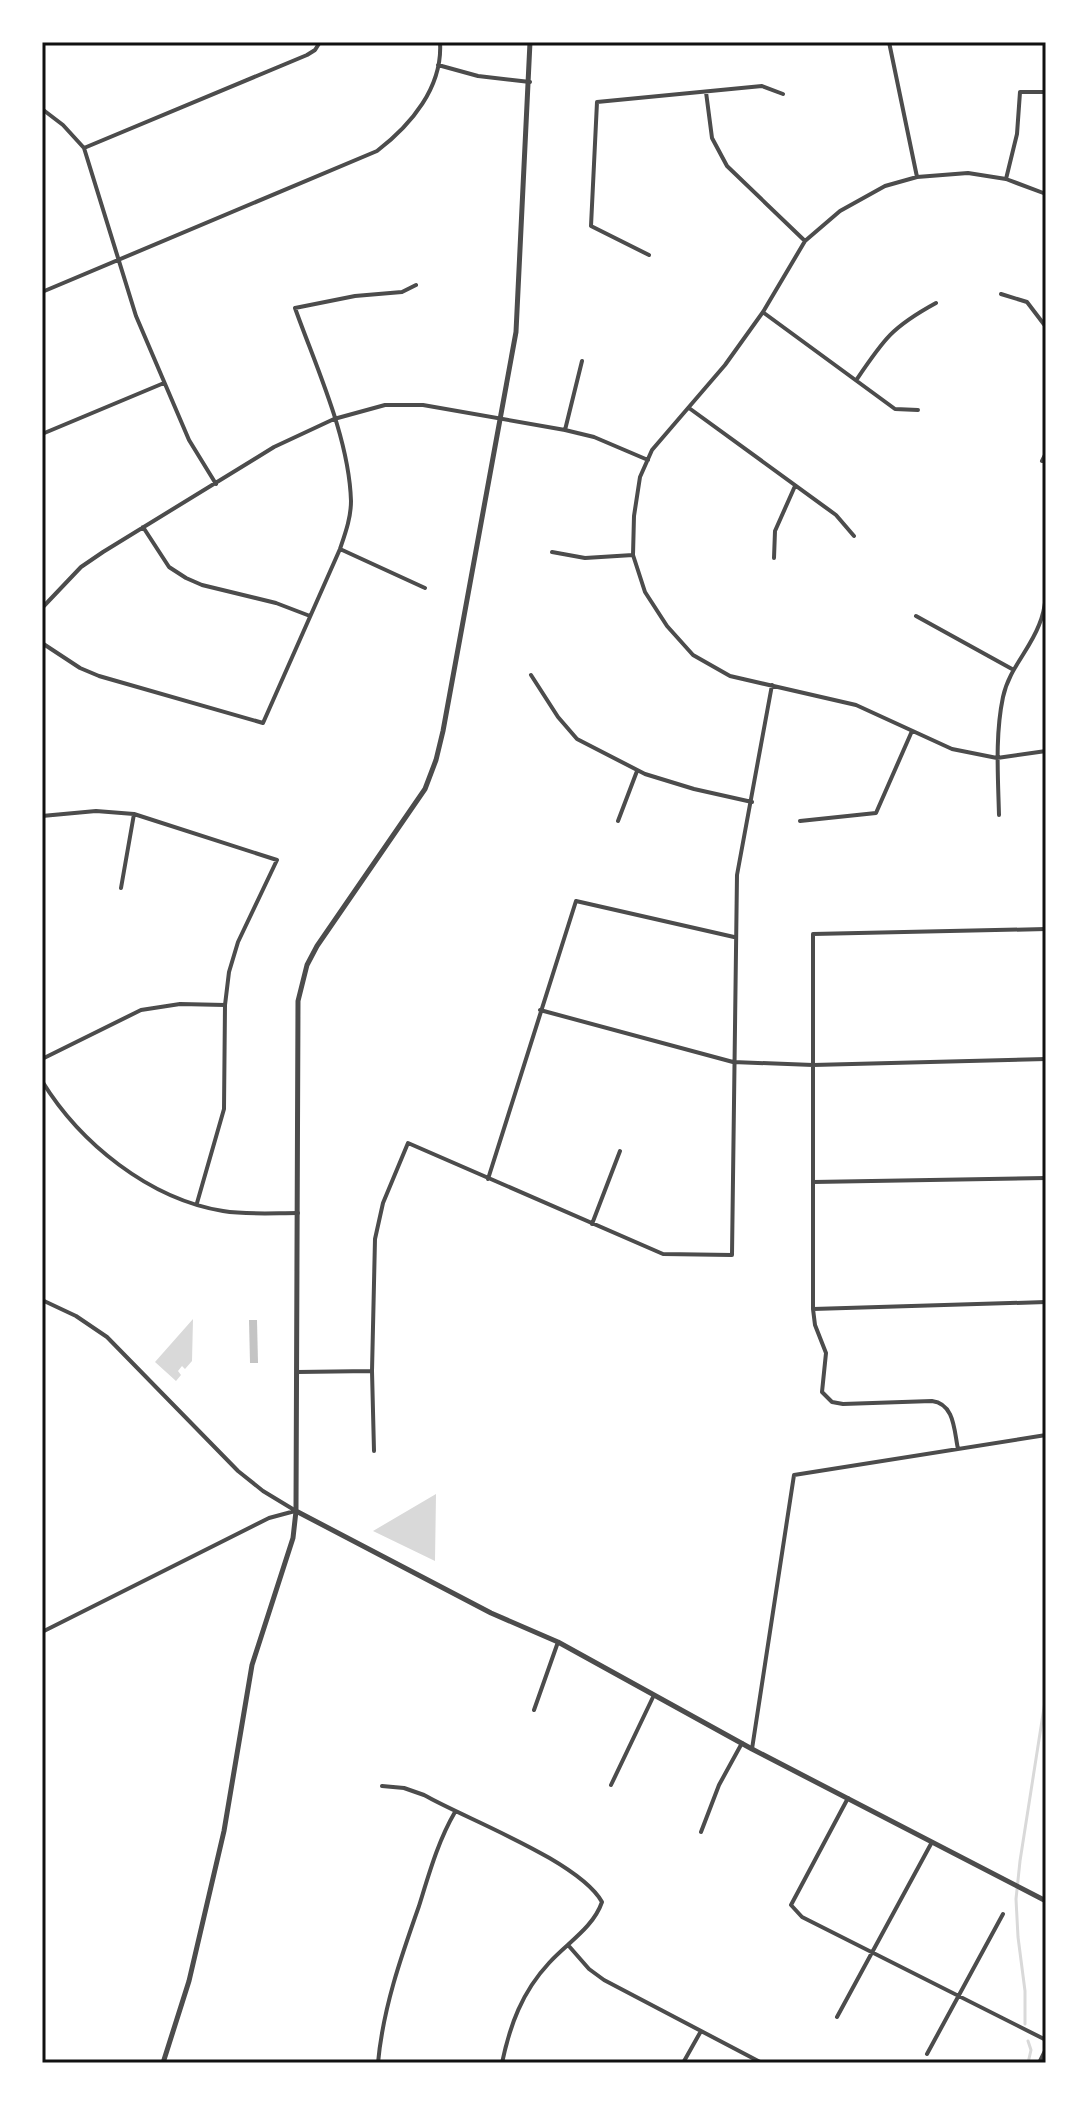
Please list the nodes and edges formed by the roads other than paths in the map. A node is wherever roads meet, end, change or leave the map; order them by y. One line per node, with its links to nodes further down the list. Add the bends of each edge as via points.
1 (320, 42): 11 (street, via 307,55)
2 (440, 42): 5 (street)
3 (530, 42): 6 (street)
4 (889, 42): 12 (street)
5 (438, 65): 6 (street); 17 (street, via 415,116 377,151)
6 (530, 82): 30 (street, via 516,332)
7 (706, 92): 9 (street, via 762,86); 15 (street, via 712,138 727,166); 16 (street, via 597,102 591,226)
8 (1046, 92): 13 (street, via 1020,92)
9 (783, 94)
10 (42, 109): 11 (street)
11 (84, 148): 17 (street)
12 (917, 177): 13 (street, via 968,173); 15 (street, via 885,186 840,211)
13 (1006, 179): 14 (street)
14 (1046, 194)
15 (805, 241): 22 (street)
16 (649, 255)
17 (119, 261): 19 (street); 26 (street)
18 (416, 285): 29 (street, via 402,292 295,308)
19 (42, 292)
20 (1001, 294): 23 (street, via 1027,302)
21 (936, 303): 25 (street, via 886,337)
22 (763, 312): 25 (street); 27 (street)
23 (1046, 327)
24 (582, 361): 31 (street)
25 (857, 379): 28 (street, via 895,409)
26 (164, 383): 32 (street); 36 (street)
27 (688, 407): 34 (street); 37 (street)
28 (918, 410)
29 (334, 419): 30 (street, via 385,405 423,405); 36 (street, via 274,447); 40 (street, via 351,502)
30 (501, 419): 31 (street); 78 (street, via 436,760 409,816 317,946 302,982 297,1014)
31 (565, 430): 34 (street)
32 (42, 434)
33 (1046, 453): 35 (street)
34 (648, 460): 43 (street, via 640,477)
35 (1042, 461)
36 (216, 484): 38 (street)
37 (795, 486): 39 (street, via 836,515); 44 (street, via 775,531)
38 (143, 527): 46 (street, via 81,567); 48 (street, via 169,567 186,578)
39 (854, 536)
40 (340, 549): 45 (street); 48 (street)
41 (1046, 551): 50 (street, via 1045,608)
42 (552, 552): 43 (street, via 585,558)
43 (633, 555): 52 (street, via 645,592 693,655 730,676)
44 (774, 558)
45 (425, 588)
46 (42, 608)
47 (916, 616): 50 (street)
48 (310, 617): 49 (street, via 263,723 99,676)
49 (42, 643)
50 (1012, 669): 55 (street, via 1003,696)
51 (531, 675): 56 (street, via 577,739)
52 (772, 685): 53 (street, via 856,705); 57 (street)
53 (912, 730): 55 (street, via 952,749); 62 (street, via 876,813)
54 (1046, 751): 55 (street)
55 (997, 758): 59 (street)
56 (638, 770): 57 (street); 61 (street)
57 (752, 802): 65 (street, via 737,875)
58 (134, 814): 60 (street); 63 (street); 66 (street, via 277,860 238,942)
59 (999, 815)
60 (42, 816)
61 (618, 821)
62 (800, 821)
63 (121, 888)
64 (1046, 929): 71 (street, via 813,934)
65 (734, 937): 67 (street, via 576,901); 70 (street)
66 (225, 1005): 68 (street, via 141,1010); 77 (street, via 224,1109)
67 (540, 1010): 70 (street); 75 (street)
68 (42, 1059)
69 (1046, 1059): 71 (street)
70 (733, 1062): 71 (street); 79 (street, via 732,1255 663,1254)
71 (813, 1065): 76 (street)
72 (42, 1081): 77 (street, via 58,1108 95,1147 159,1188)
73 (620, 1151): 79 (street)
74 (1046, 1178): 76 (street)
75 (488, 1179): 79 (street); 83 (street, via 408,1143 383,1203 375,1239)
76 (813, 1182): 82 (street)
77 (197, 1203): 78 (street, via 248,1214)
78 (298, 1213): 84 (street)
79 (592, 1224)
80 (42, 1300): 88 (street, via 107,1337 238,1471)
81 (1046, 1302): 82 (street)
82 (813, 1309): 86 (street, via 826,1353 824,1396 843,1404 942,1403)
83 (372, 1371): 84 (street); 87 (street)
84 (297, 1372): 88 (street)
85 (1046, 1435): 86 (street)
86 (958, 1449): 94 (street, via 794,1475)
87 (374, 1451)
88 (296, 1511): 89 (street, via 269,1518); 90 (street, via 491,1613); 111 (street, via 293,1538 252,1665 221,1843 189,1981)
89 (42, 1632)
90 (558, 1642): 91 (street); 92 (street)
91 (654, 1695): 93 (street); 95 (street)
92 (534, 1710)
93 (742, 1743): 94 (street); 99 (street)
94 (752, 1749): 97 (street)
95 (611, 1785)
96 (382, 1786): 98 (street, via 414,1791)
97 (848, 1798): 100 (street); 104 (street, via 791,1905 802,1917)
98 (455, 1812): 103 (street, via 565,1866 596,1892 602,1902 597,1917); 112 (street, via 440,1841 394,1980)
99 (701, 1832)
100 (932, 1842): 101 (street); 104 (street)
101 (1046, 1901)
102 (1003, 1914): 105 (street)
103 (568, 1944): 107 (street, via 604,1980); 113 (street, via 523,1999 510,2025)
104 (873, 1951): 105 (street); 106 (street)
105 (959, 1996): 108 (street); 110 (street)
106 (837, 2017)
107 (701, 2031): 114 (street); 115 (street)
108 (1046, 2040)
109 (1046, 2049): 116 (street)
110 (927, 2054)
111 (163, 2063)
112 (378, 2063)
113 (502, 2063)
114 (683, 2063)
115 (762, 2063)
116 (1039, 2063)

